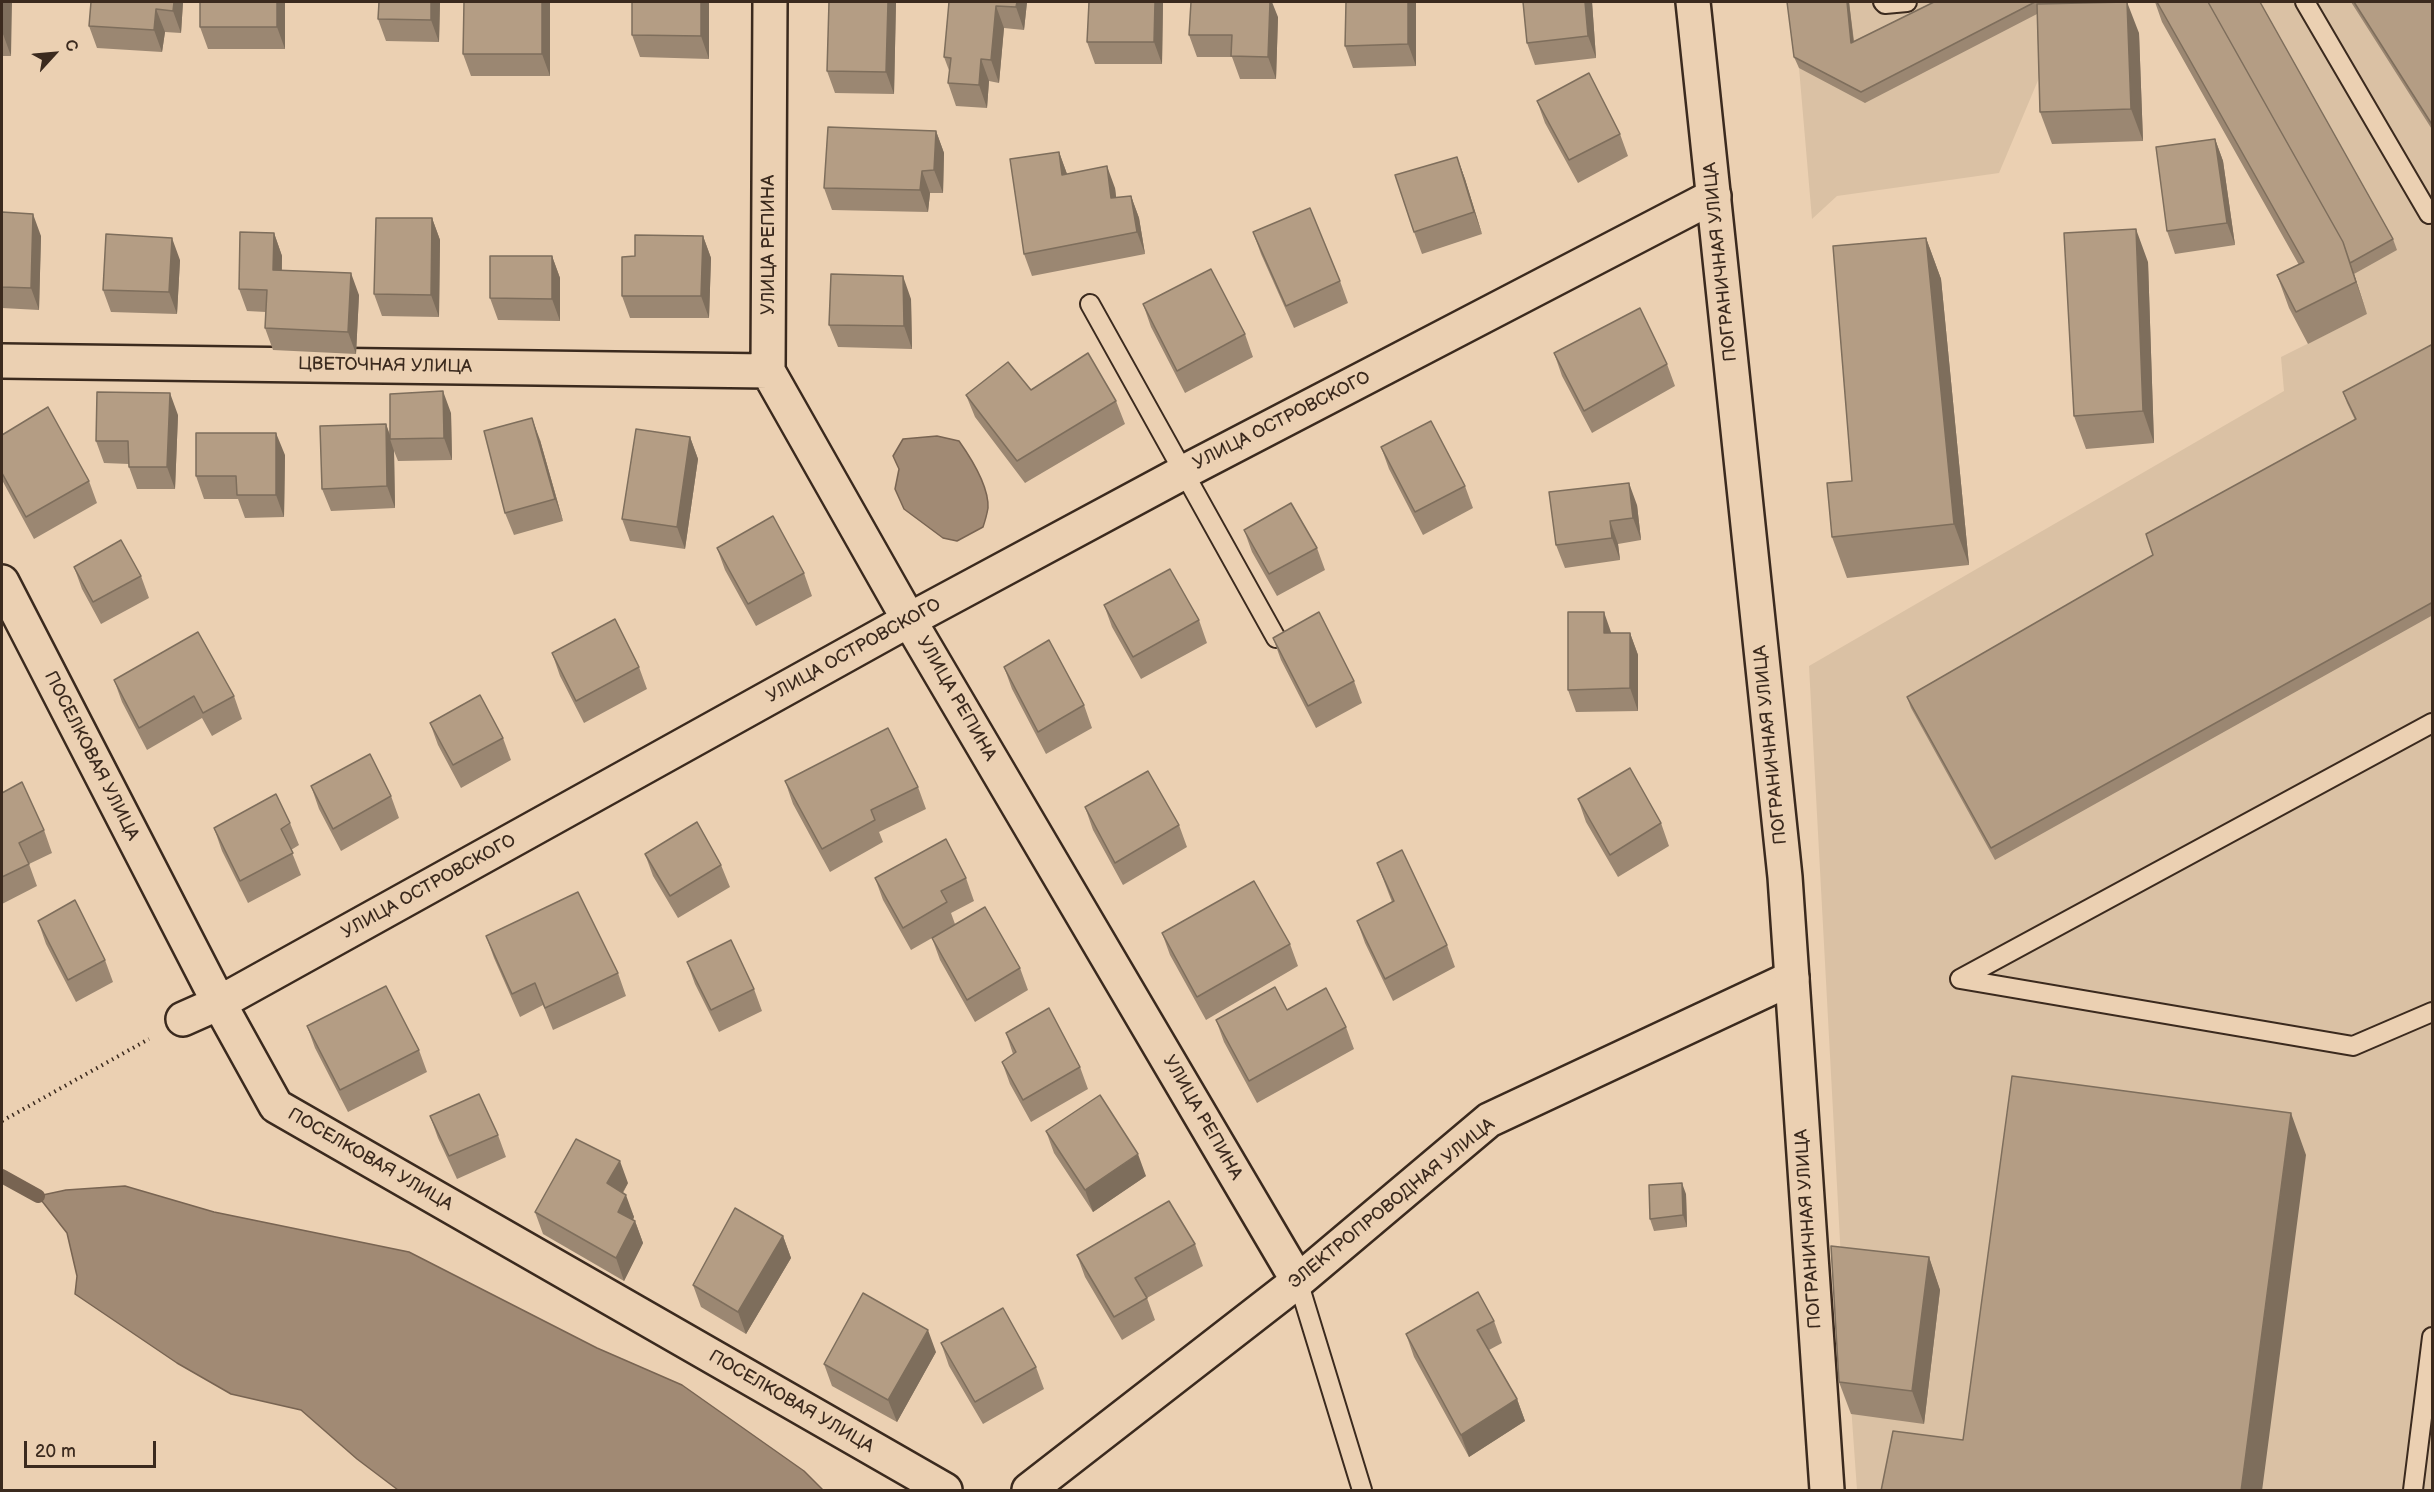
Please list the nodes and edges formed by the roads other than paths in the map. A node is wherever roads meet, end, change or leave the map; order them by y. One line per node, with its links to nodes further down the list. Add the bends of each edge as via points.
1 (770, 2): 10 (street, УЛИЦА РЕПИНА)
2 (1693, 2): 6 (street, ПОГРАНИЧНАЯ УЛИЦА)
3 (1882, 2): 4 (lane)
4 (1907, 2)
5 (2305, 2): 7 (lane)
6 (1714, 196): 11 (street, УЛИЦА ОСТРОВСКОГО); 16 (street, ПОГРАНИЧНАЯ УЛИЦА, via 1785,877)
7 (2428, 214)
8 (1090, 304): 11 (lane)
9 (2, 361): 10 (street, ЦВЕТОЧНАЯ УЛИЦА)
10 (768, 371): 13 (street, УЛИЦА РЕПИНА)
11 (1184, 472): 13 (street, УЛИЦА ОСТРОВСКОГО); 14 (lane)
12 (2, 582): 17 (street, ПОСЕЛКОВАЯ УЛИЦА)
13 (909, 620): 17 (street, УЛИЦА ОСТРОВСКОГО); 20 (street, УЛИЦА РЕПИНА)
14 (1276, 638)
15 (2433, 723): 18 (lane, via 1960,979 2353,1046)
16 (1792, 978): 20 (street, ЭЛЕКТРОПРОВОДНАЯ УЛИЦА, via 1489,1120); 25 (street, ПОГРАНИЧНАЯ УЛИЦА)
17 (219, 1004): 19 (street, УЛИЦА ОСТРОВСКОГО); 22 (street, ПОСЕЛКОВАЯ УЛИЦА, via 276,1106)
18 (2433, 1012)
19 (183, 1019)
20 (1298, 1281): 23 (street, ЭЛЕКТРОПРОВОДНАЯ УЛИЦА); 24 (lane)
21 (2433, 1337): 26 (lane)
22 (945, 1491)
23 (1029, 1491)
24 (1362, 1491)
25 (1827, 1491)
26 (2413, 1491)

